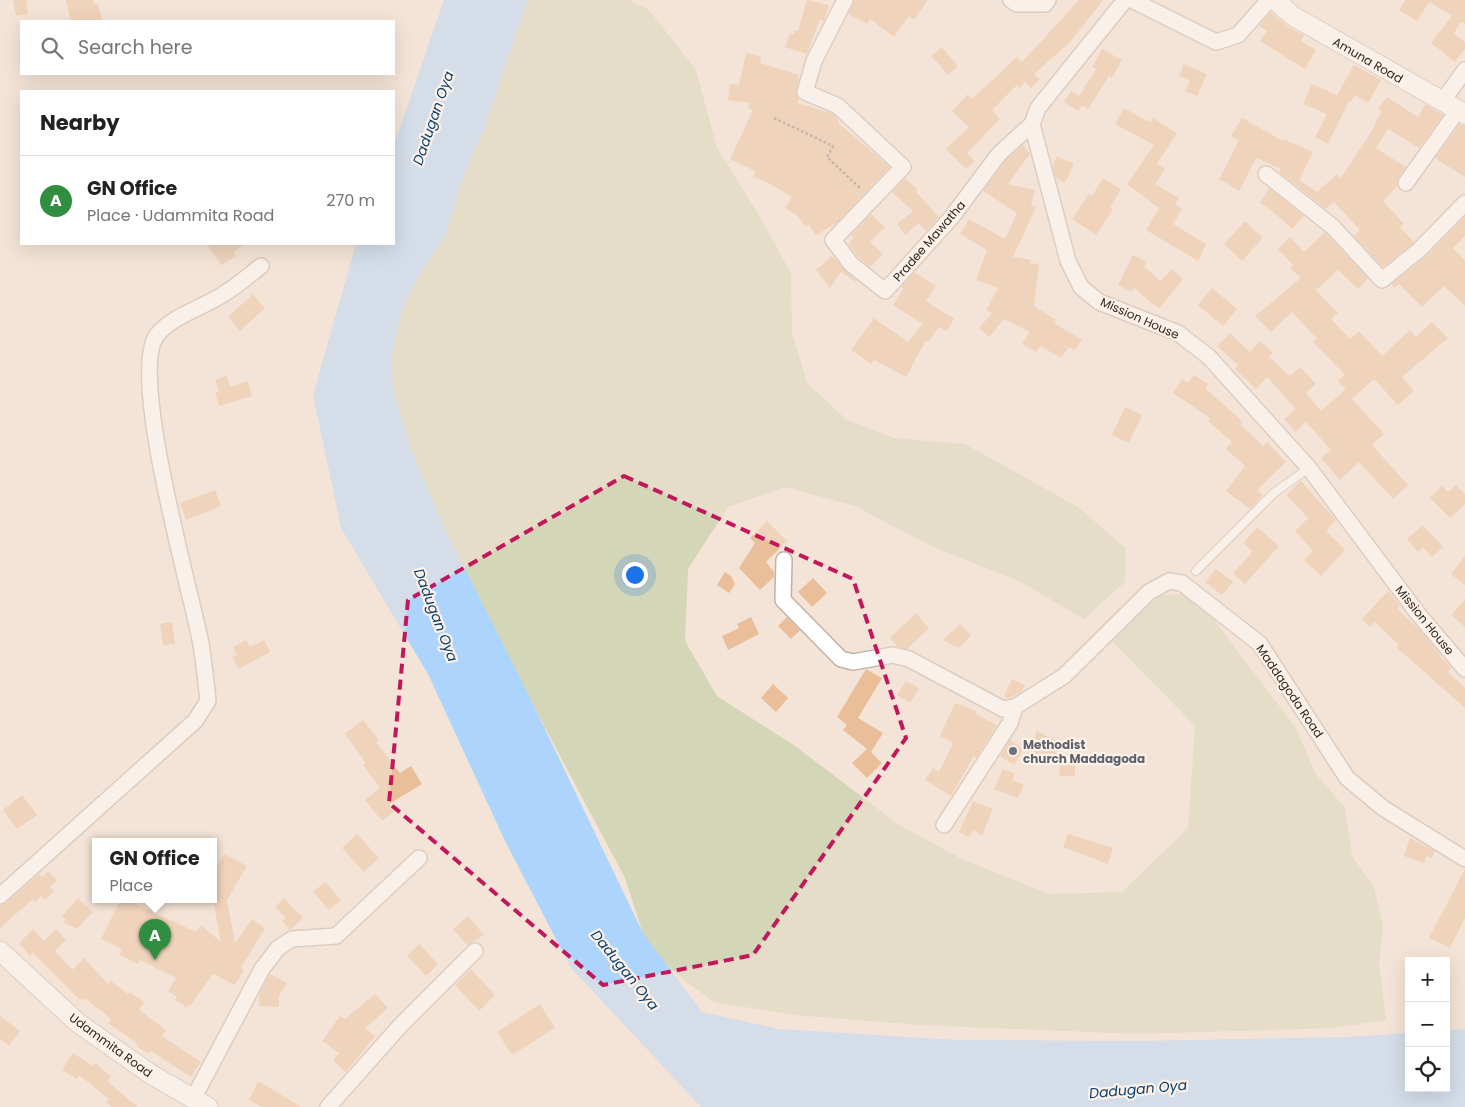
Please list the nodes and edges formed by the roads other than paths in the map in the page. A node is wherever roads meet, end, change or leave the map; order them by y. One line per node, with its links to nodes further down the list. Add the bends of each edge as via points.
1 (845, 0): 10 (street, Pradee Mawatha, via 814,61 805,92 838,106 903,166 833,240 851,264 885,291 952,218 999,154)
2 (1011, 0): 3 (street, via 1017,4 1045,4)
3 (1048, 0)
4 (1125, 0): 10 (street, via 1038,108)
5 (1132, 0): 6 (street, via 1216,42 1238,35)
6 (1269, 0)
7 (1275, 0): 9 (street, Amuna Road, via 1293,16)
8 (1465, 70): 9 (street)
9 (1455, 109): 12 (street)
10 (1032, 124): 15 (street, Mission House, via 1068,261 1082,287 1099,302 1178,333 1201,351)
11 (1266, 174): 13 (street, via 1333,227 1382,280 1419,250)
12 (1406, 183)
13 (1465, 203)
14 (261, 266): 23 (street, via 222,295 157,335 151,353 149,381 168,504 201,644 208,701 195,721)
15 (1309, 468): 17 (lane, via 1276,492); 18 (street, Mission House, via 1419,615)
16 (784, 560): 19 (street, via 783,600 841,659 853,662 893,655 909,659 1002,709)
17 (1196, 570)
18 (1465, 669)
19 (1015, 707): 20 (street, via 1010,723); 22 (street, Maddagoda Road, via 1064,676 1150,592 1169,581 1182,583 1260,644 1347,778 1383,808)
20 (944, 825)
21 (419, 858): 26 (street, via 336,936 292,939 278,948 262,969)
22 (1465, 859)
23 (0, 896)
24 (0, 951): 26 (street, Udammita Road, via 78,1023 152,1076)
25 (475, 951): 27 (street, via 400,1026)
26 (201, 1103)
27 (328, 1107)

